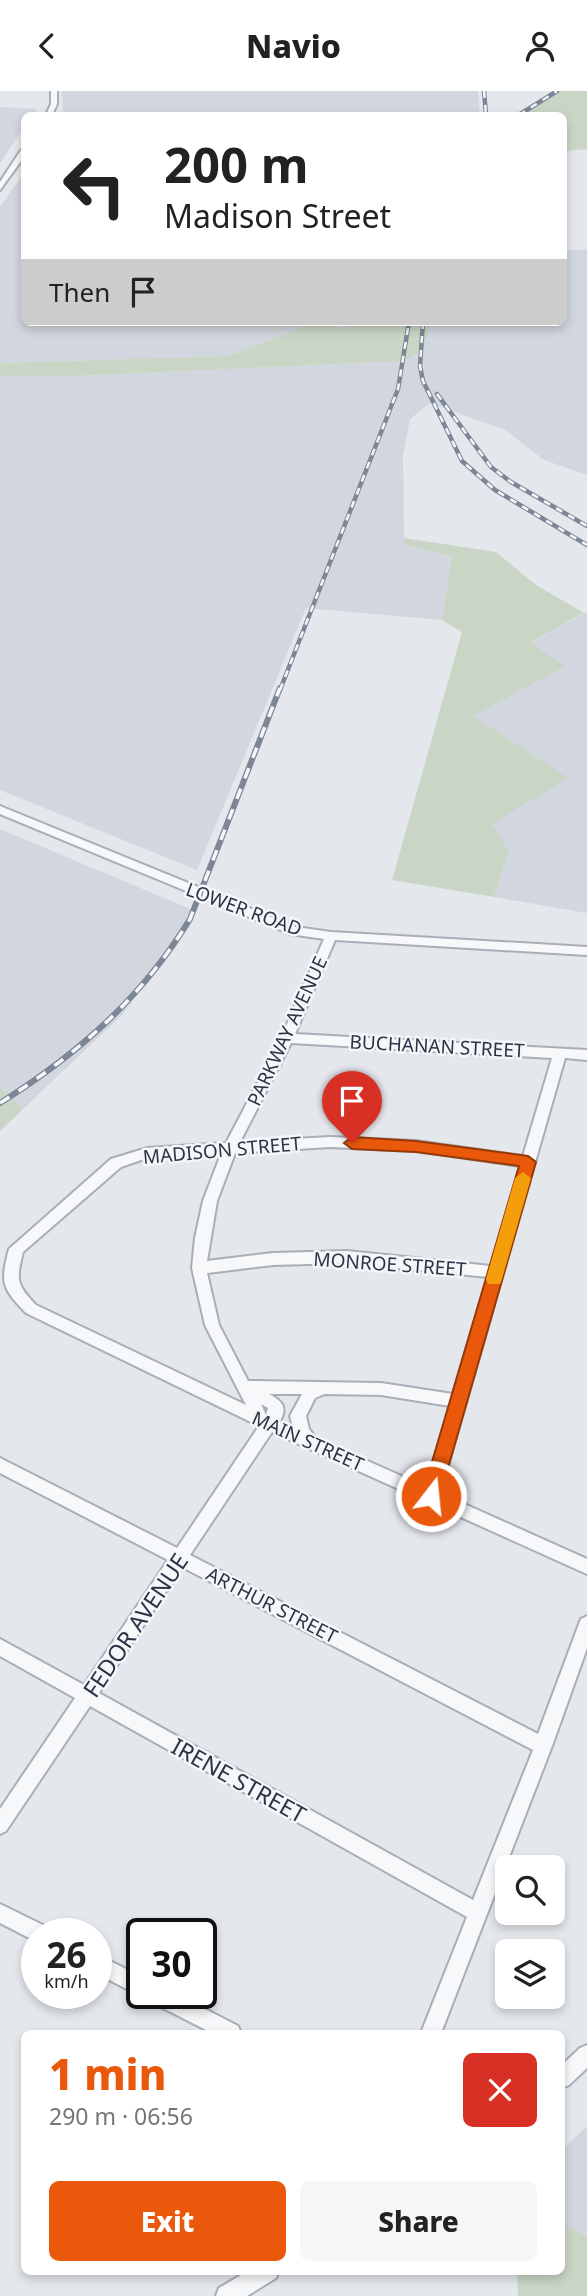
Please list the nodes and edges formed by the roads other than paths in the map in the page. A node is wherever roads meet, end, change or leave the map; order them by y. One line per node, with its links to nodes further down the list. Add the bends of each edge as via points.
1 (54, 91): 2 (street)
2 (50, 112)
3 (21, 156): 4 (street)
4 (0, 188)
5 (0, 810): 6 (street, LOWER ROAD, via 280,926)
6 (331, 936): 7 (street, LOWER ROAD); 8 (street, PARKWAY AVENUE)
7 (587, 951)
8 (287, 1038): 9 (street, BUCHANAN STREET); 11 (street, PARKWAY AVENUE)
9 (560, 1053): 10 (street, BUCHANAN STREET); 12 (street)
10 (587, 1055)
11 (231, 1146): 12 (street, MADISON STREET, via 416,1146); 13 (street, PARKWAY AVENUE, via 210,1201); 15 (street, MADISON STREET, via 147,1153 116,1163 16,1249 11,1269 13,1290)
12 (528, 1162): 14 (street)
13 (199, 1268): 14 (street, MONROE STREET, via 347,1257); 16 (street, PARKWAY AVENUE, via 212,1325)
14 (496, 1272): 18 (street)
15 (31, 1309): 19 (street, MAIN STREET)
16 (243, 1387): 17 (street); 19 (street, PARKWAY AVENUE)
17 (326, 1387): 18 (street, via 381,1389); 20 (street, via 310,1394 298,1416)
18 (459, 1401): 22 (street)
19 (266, 1422): 20 (street, MAIN STREET); 23 (street, FEDOR AVENUE)
20 (311, 1443): 22 (street, MAIN STREET)
21 (0, 1465): 23 (street, ARTHUR STREET)
22 (431, 1496): 24 (street, MAIN STREET)
23 (180, 1557): 27 (street, FEDOR AVENUE); 28 (street, ARTHUR STREET)
24 (587, 1567)
25 (587, 1624): 28 (street)
26 (0, 1647): 27 (street, IRENE STREET)
27 (88, 1695): 29 (street, FEDOR AVENUE); 31 (street, IRENE STREET)
28 (543, 1746): 31 (street)
29 (0, 1825)
30 (0, 1913): 32 (street)
31 (478, 1913): 35 (street)
32 (21, 1924)
33 (185, 2009): 34 (street)
34 (225, 2030)
35 (432, 2030)
36 (587, 2055): 37 (street)
37 (565, 2075)
38 (262, 2275): 39 (street)
39 (228, 2296)

